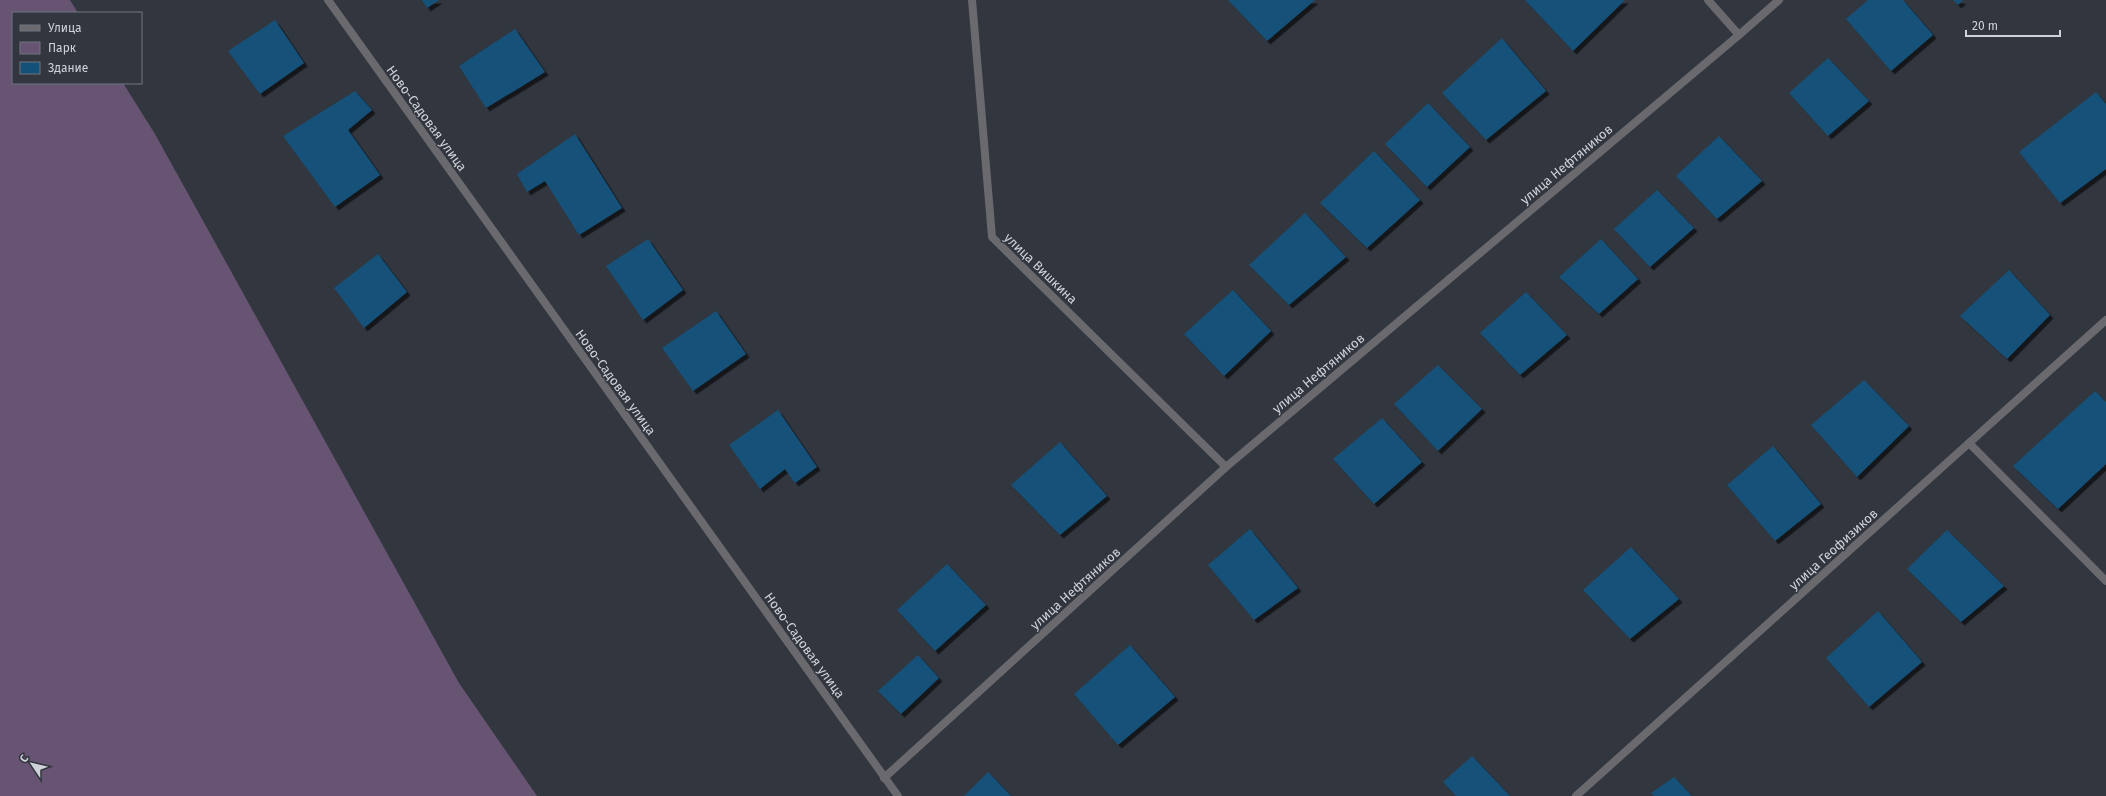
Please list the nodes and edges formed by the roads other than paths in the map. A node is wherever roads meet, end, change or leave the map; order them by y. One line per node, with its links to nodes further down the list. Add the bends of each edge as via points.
1 (328, 0): 10 (street, Ново-Садовая улица)
2 (972, 0): 8 (street, улица Вишкина, via 992,237)
3 (1708, 0): 5 (street)
4 (1778, 0): 5 (street, улица Нефтяников)
5 (1739, 34): 8 (street, улица Нефтяников)
6 (2106, 320): 7 (street, улица Геофизиков)
7 (1969, 443): 9 (street); 12 (street, улица Геофизиков)
8 (1226, 467): 10 (street, улица Нефтяников)
9 (2106, 581)
10 (884, 778): 11 (street, Ново-Садовая улица)
11 (898, 796)
12 (1576, 796)

